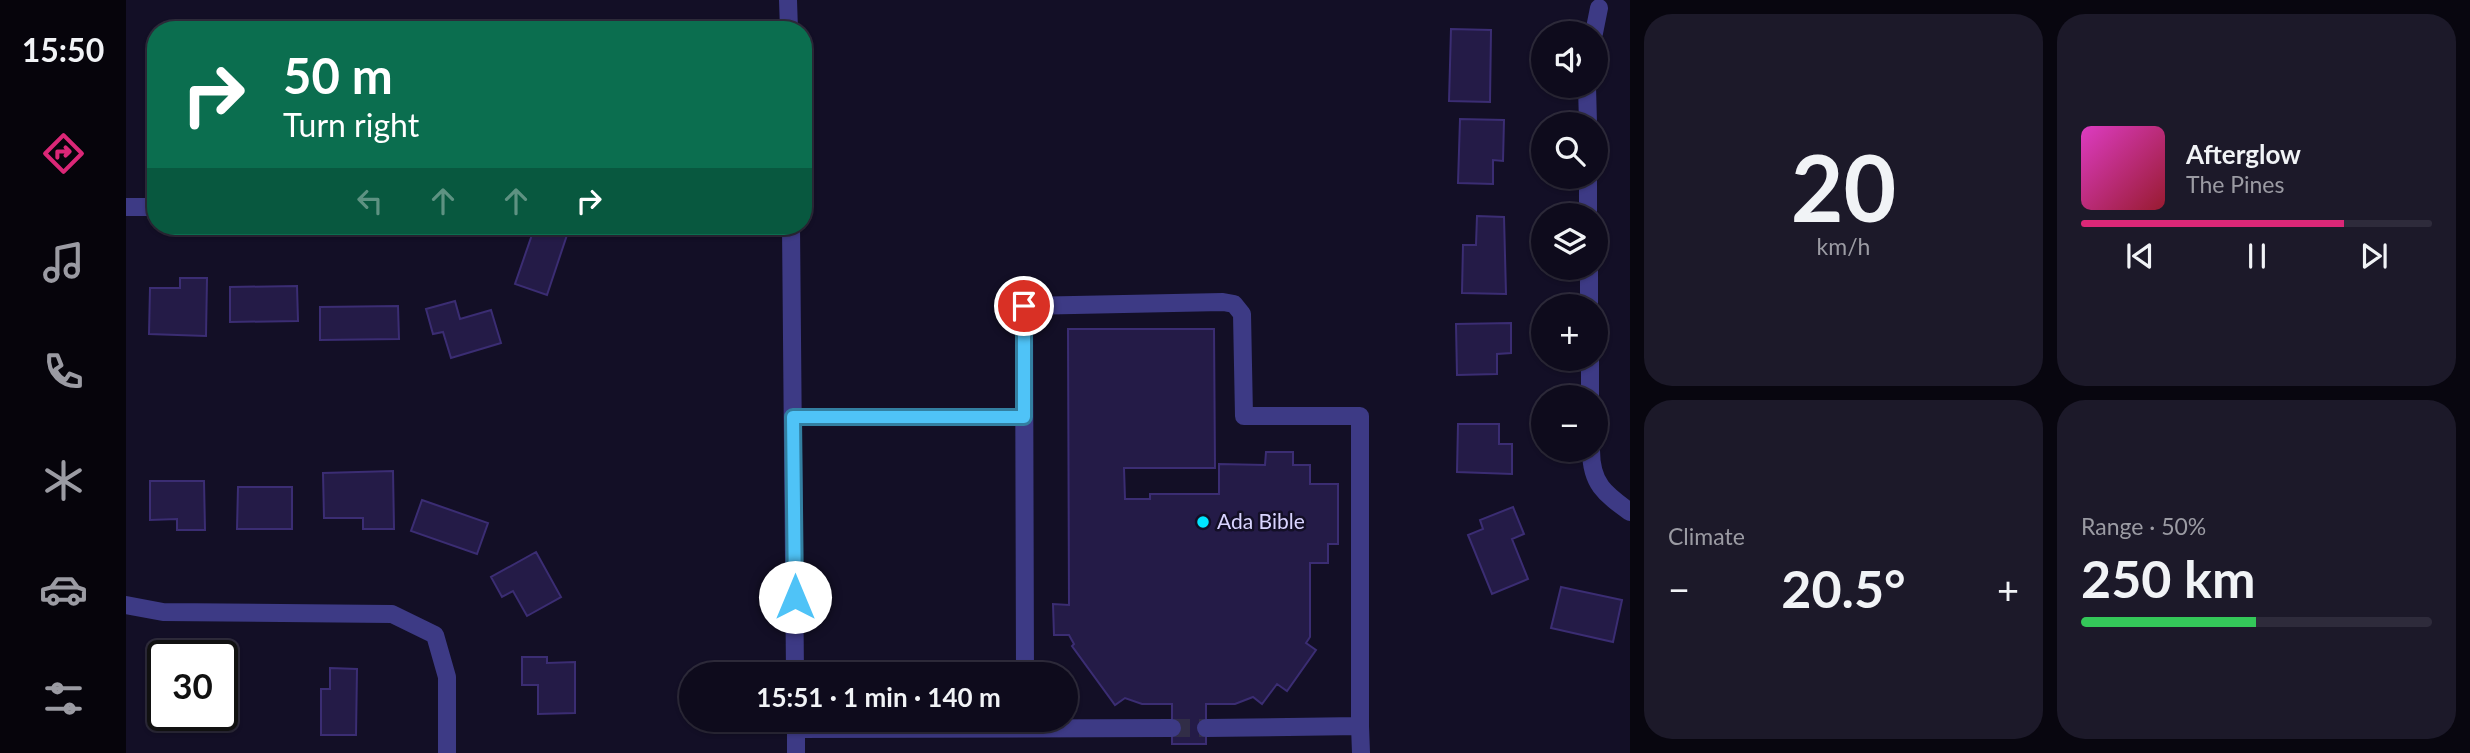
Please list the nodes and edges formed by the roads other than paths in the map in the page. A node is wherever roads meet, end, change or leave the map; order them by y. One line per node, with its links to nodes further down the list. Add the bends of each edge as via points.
1 (788, 0): 3 (street)
2 (1599, 8): 4 (street)
3 (789, 21)
4 (1596, 21)
5 (126, 207): 6 (street)
6 (147, 207)
7 (791, 235): 8 (street)
8 (793, 417): 9 (street); 13 (street)
9 (1024, 417): 14 (street); 16 (street, via 1024,306 1223,302 1234,304 1242,314 1244,416 1360,416)
10 (1591, 462): 11 (street, via 1602,492)
11 (1630, 512)
12 (126, 605): 20 (street, via 163,612 392,614 435,635 447,677)
13 (795, 662)
14 (1025, 662)
15 (1078, 726): 17 (street)
16 (1360, 726): 18 (street); 22 (street)
17 (1172, 729)
18 (1206, 729)
19 (796, 732): 21 (street)
20 (447, 753)
21 (796, 753)
22 (1361, 753)

